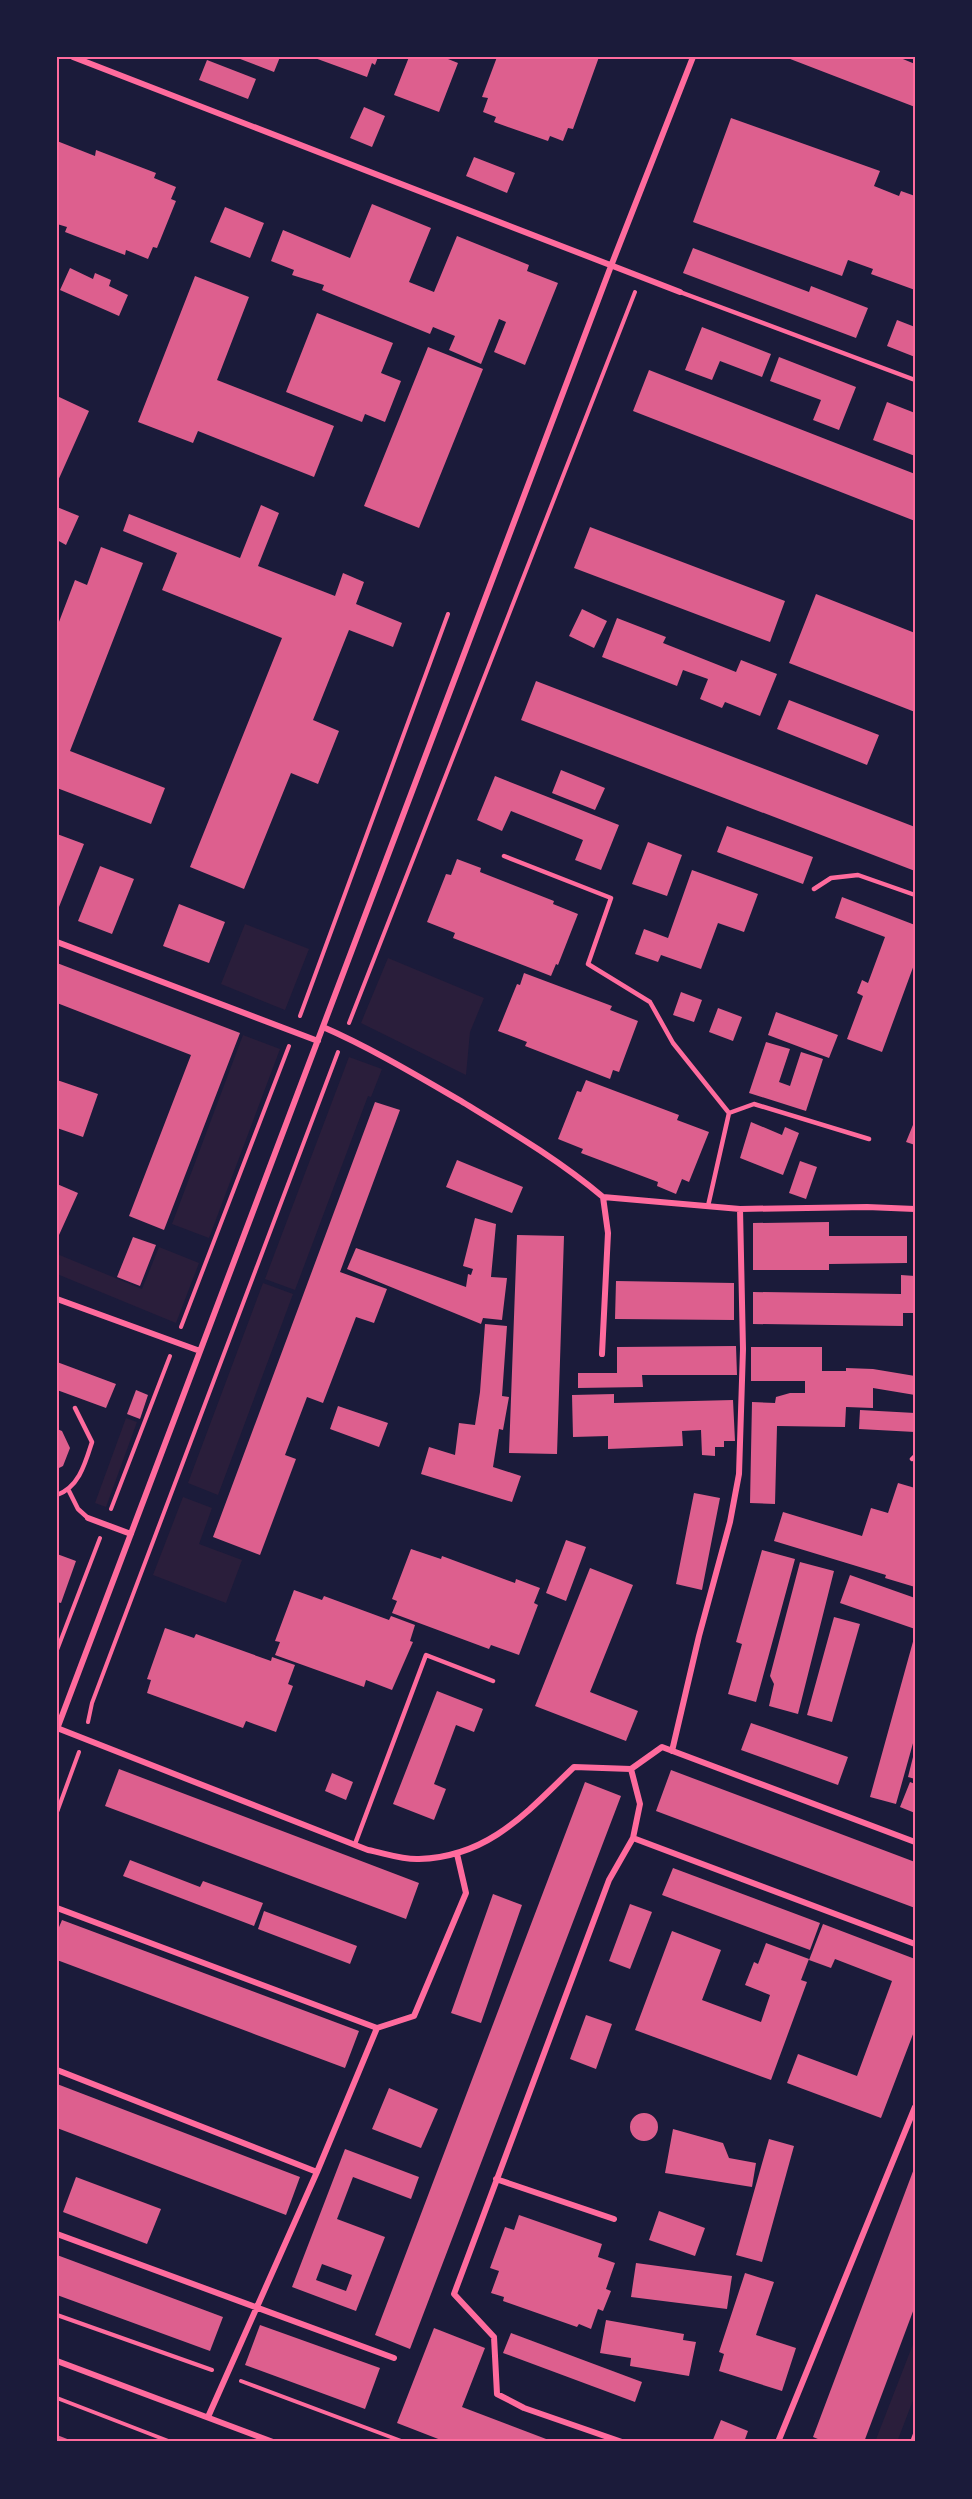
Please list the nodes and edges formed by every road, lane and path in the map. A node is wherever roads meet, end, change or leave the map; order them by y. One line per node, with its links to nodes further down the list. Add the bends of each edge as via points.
1 (73, 57): 3 (street)
2 (693, 57): 3 (street)
3 (611, 266): 4 (street); 11 (street)
4 (680, 292): 5 (lane)
5 (915, 380)
6 (447, 614): 12 (path)
7 (504, 856): 14 (lane, via 611,898 588,964 650,1002 673,1043)
8 (814, 889): 9 (lane, via 831,878 858,875)
9 (915, 895)
10 (57, 942): 12 (street)
11 (323, 1028): 13 (street); 16 (street, via 361,1044 515,1133)
12 (294, 1032): 13 (street); 21 (path)
13 (318, 1041): 22 (street)
14 (729, 1113): 15 (lane, via 754,1104); 17 (lane)
15 (869, 1139)
16 (603, 1197): 17 (street); 23 (street, via 608,1233)
17 (708, 1206): 18 (street)
18 (740, 1209): 19 (street); 33 (street, via 743,1349 739,1474)
19 (915, 1209)
20 (57, 1299): 21 (street)
21 (175, 1342): 22 (street); 28 (path)
22 (200, 1351): 29 (street)
23 (602, 1354)
24 (75, 1408): 25 (lane, via 92,1442 84,1468)
25 (69, 1491): 26 (lane); 27 (lane)
26 (57, 1496)
27 (88, 1518): 28 (street)
28 (105, 1524): 29 (street); 30 (path)
29 (131, 1534): 32 (street)
30 (57, 1650)
31 (493, 1681): 37 (lane, via 426,1655)
32 (57, 1728): 37 (street)
33 (672, 1751): 34 (street, via 662,1747); 36 (street)
34 (631, 1769): 35 (street, via 640,1804); 38 (street, via 574,1767 514,1824)
35 (633, 1838): 40 (street); 45 (street, via 609,1880)
36 (915, 1842)
37 (355, 1844): 38 (street, via 417,1860)
38 (457, 1854): 41 (street, via 466,1893 414,2016)
39 (57, 1908): 41 (street)
40 (915, 1944)
41 (377, 2028): 44 (street)
42 (57, 2070): 44 (street)
43 (915, 2107): 57 (street)
44 (317, 2172): 48 (street)
45 (496, 2179): 46 (street); 56 (street, via 454,2294 494,2337 497,2394 524,2408)
46 (614, 2219)
47 (57, 2234): 48 (street)
48 (256, 2308): 49 (street); 52 (street)
49 (394, 2358)
50 (57, 2361): 52 (street)
51 (57, 2398): 54 (path)
52 (208, 2417): 55 (street)
53 (915, 2434): 58 (path)
54 (171, 2442)
55 (273, 2442)
56 (622, 2442)
57 (778, 2442)
58 (912, 2442)

